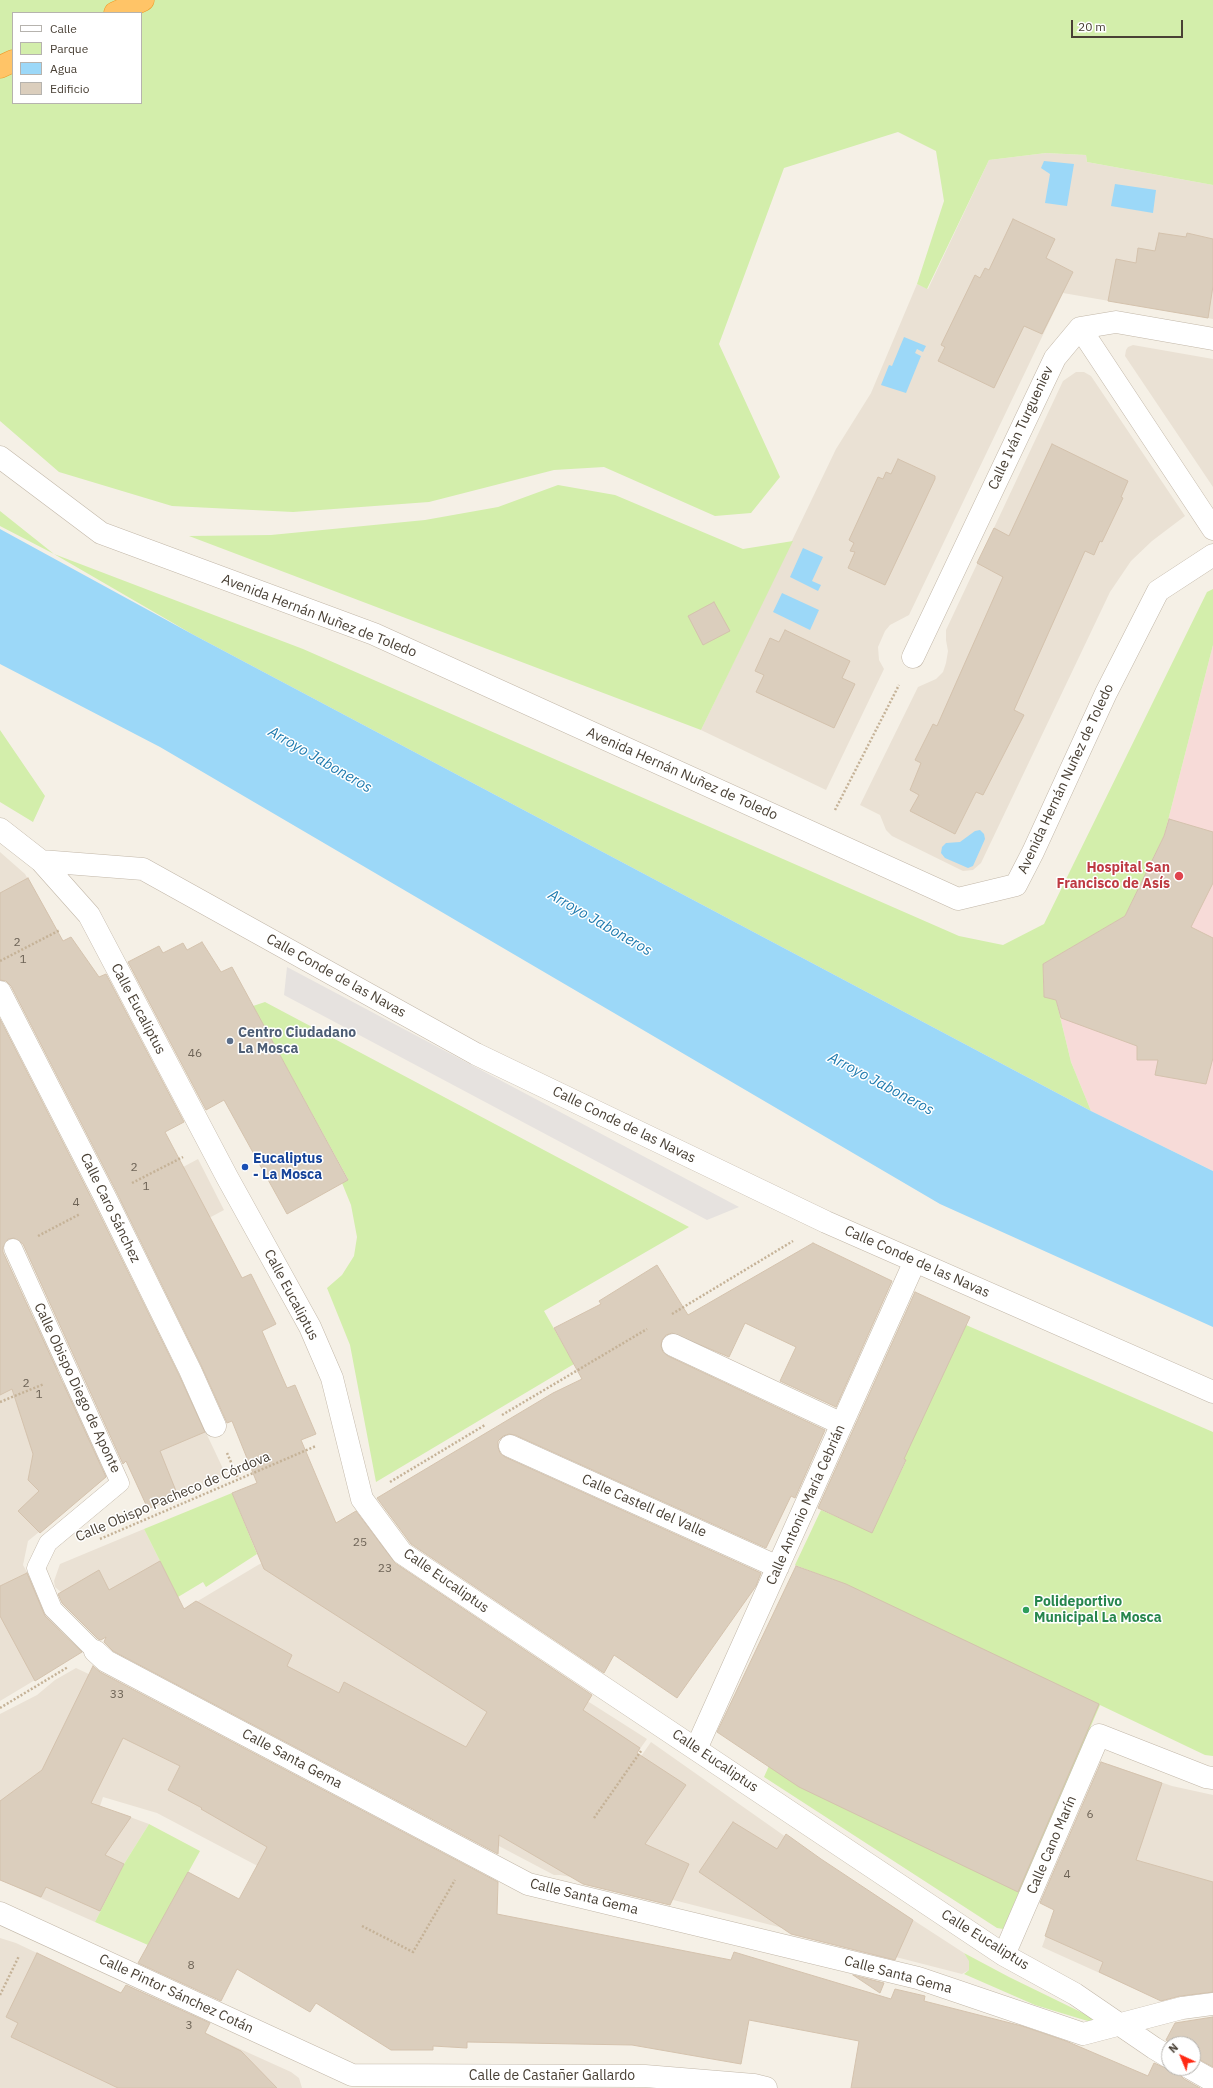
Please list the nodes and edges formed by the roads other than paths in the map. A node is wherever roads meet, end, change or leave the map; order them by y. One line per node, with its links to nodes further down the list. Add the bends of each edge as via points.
1 (143, 0): 2 (highway)
2 (117, 12)
3 (12, 61): 4 (highway)
4 (0, 67)
5 (1080, 328): 6 (street, via 1116,322); 8 (street); 10 (street, Calle Iván Turgueniev, via 1054,358)
6 (1213, 339)
7 (0, 457): 9 (street, Avenida Hernán Nuñez de Toledo, via 101,533 374,634 958,899 1016,885 1106,693 1158,591)
8 (1213, 529)
9 (1213, 555)
10 (913, 657)
11 (0, 830): 12 (street, Calle Eucaliptus)
12 (41, 861): 15 (street, Calle Conde de las Navas, via 143,869 476,1054 826,1222); 24 (street, Calle Eucaliptus, via 89,915 209,1143 310,1327 332,1378 362,1499 402,1553)
13 (0, 992): 19 (street, Calle Caro Sánchez, via 106,1199)
14 (13, 1248): 22 (lane, Calle Obispo Diego de Aponte, via 120,1483 48,1542)
15 (915, 1261): 17 (street, Calle Conde de las Navas); 18 (street, Calle Antonio María Cebrián)
16 (673, 1345): 18 (street)
17 (1213, 1392)
18 (842, 1424): 21 (street, Calle Antonio María Cebrián)
19 (215, 1426)
20 (510, 1446): 21 (street, Calle Castell del Valle)
21 (778, 1567): 24 (street, Calle Antonio María Cebrián)
22 (36, 1568): 23 (lane, Calle Santa Gema, via 53,1609)
23 (95, 1651): 29 (street, Calle Santa Gema, via 106,1661 528,1884 918,1978 1083,2034)
24 (696, 1748): 27 (street, Calle Eucaliptus)
25 (1213, 1778): 27 (street, Calle Cano Marín, via 1099,1735)
26 (0, 1913): 32 (street, Calle Pintor Sánchez Cotán)
27 (1004, 1955): 29 (street, Calle Eucaliptus, via 1075,1994)
28 (1213, 2004): 29 (street, Calle Santa Gema, via 1182,2008)
29 (1121, 2025): 30 (street, Calle Eucaliptus)
30 (1161, 2052)
31 (1201, 2074): 33 (street)
32 (348, 2081): 34 (street, Calle de Castañer Gallardo, via 645,2076)
33 (1213, 2081)
34 (766, 2088)

